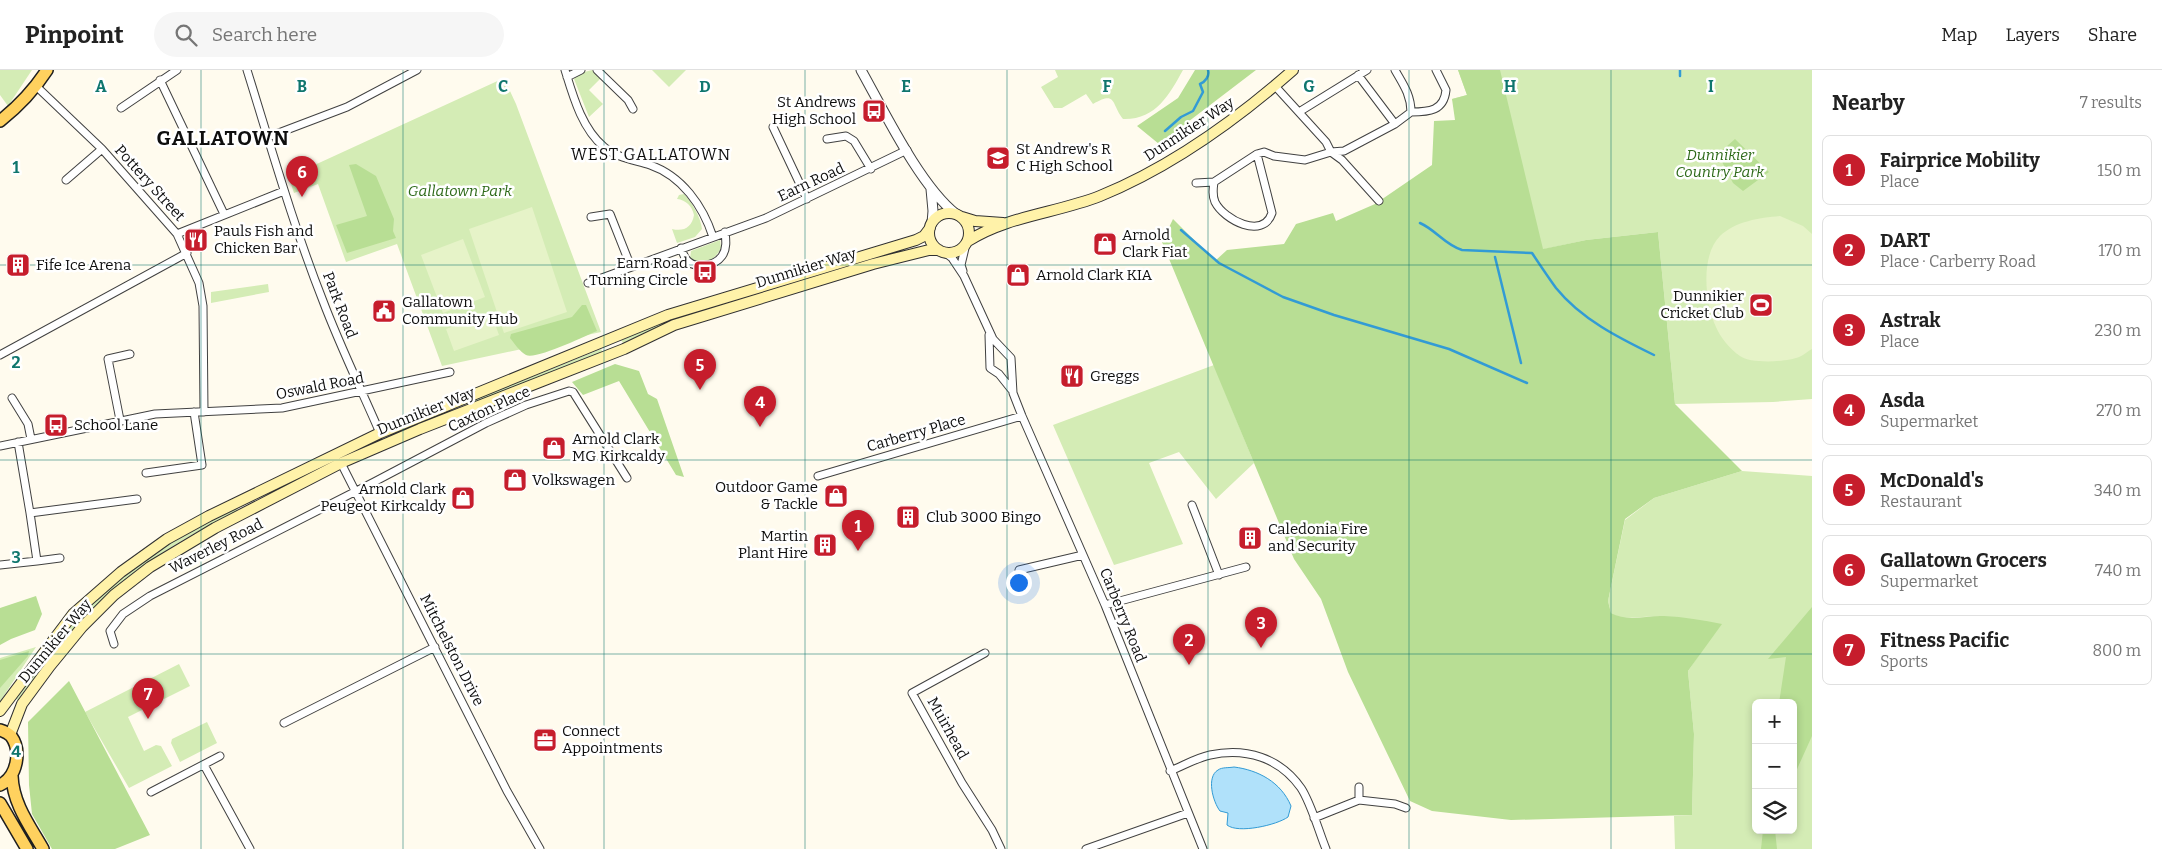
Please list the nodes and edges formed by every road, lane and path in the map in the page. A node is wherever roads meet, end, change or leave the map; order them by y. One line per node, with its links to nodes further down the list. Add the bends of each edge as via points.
1 (47, 70): 15 (main road)
2 (176, 70): 14 (street)
3 (247, 70): 24 (street, Park Road)
4 (417, 70): 24 (street, via 347,107)
5 (581, 70): 12 (street)
6 (597, 70): 18 (street)
7 (861, 70): 27 (street)
8 (1292, 70): 16 (main road, Dunnikier Way)
9 (1367, 70): 13 (street)
10 (1395, 70): 20 (street, via 1411,101)
11 (1436, 70): 20 (street, via 1446,90 1442,106 1426,112)
12 (566, 74): 45 (street, via 576,102 605,148 621,157 652,165 683,184)
13 (1358, 75): 19 (street); 22 (street)
14 (160, 80): 17 (street); 38 (street)
15 (36, 86): 21 (main road); 26 (street, Pottery Street)
16 (1275, 86): 19 (street); 41 (main road, Dunnikier Way, via 1224,127 1148,174 1100,196)
17 (121, 108)
18 (633, 109)
19 (1298, 112): 28 (street, via 1326,142)
20 (1411, 112): 22 (street)
21 (0, 121)
22 (1395, 124): 28 (street, via 1344,151)
23 (773, 127): 36 (street)
24 (268, 137): 35 (street, Park Road)
25 (827, 139): 30 (street, via 846,136 854,141)
26 (102, 149): 31 (street); 44 (street, Pottery Street)
27 (907, 150): 30 (street, Earn Road); 34 (street)
28 (1331, 152): 29 (street, via 1305,160 1264,152); 37 (street)
29 (1257, 154): 33 (street); 33 (street, via 1272,213 1270,219 1258,225 1236,224 1215,203)
30 (871, 169): 36 (street, Earn Road)
31 (66, 180)
32 (1196, 182): 33 (street)
33 (1214, 182)
34 (931, 189): 39 (street); 42 (street, via 934,211)
35 (284, 190): 38 (street); 61 (street, Park Road, via 322,300)
36 (807, 199): 43 (street, Earn Road)
37 (1379, 201)
38 (224, 214): 44 (street)
39 (959, 215): 41 (main road, Dunnikier Way, via 975,221); 42 (main road, via 939,215); 46 (main road, via 969,228)
40 (591, 217): 50 (street, via 610,214)
41 (1007, 223): 46 (main road, Dunnikier Way, via 979,234)
42 (931, 226): 48 (main road, via 931,240); 69 (main road, Dunnikier Way, via 924,236 916,240 668,315)
43 (725, 232): 45 (street, Earn Road); 47 (street, via 726,246 716,262 693,264)
44 (177, 234): 49 (street, Pottery Street)
45 (713, 237): 47 (street, Earn Road)
46 (967, 243): 48 (main road, via 956,252); 51 (street, Carberry Road, via 961,265)
47 (681, 248): 50 (street, Earn Road)
48 (941, 251): 51 (street, Carberry Road, via 952,258); 68 (main road, Dunnikier Way, via 929,250 873,264 674,326)
49 (187, 253): 56 (street); 65 (street, Pottery Street, via 199,283 203,306)
50 (631, 267): 52 (street, Earn Road)
51 (964, 276): 53 (street, Carberry Road)
52 (588, 283)
53 (987, 330): 54 (street, Carberry Road); 57 (street, Carberry Road)
54 (1003, 351): 57 (street); 58 (street, Carberry Road, via 1011,358)
55 (130, 354): 67 (street, via 108,359)
56 (0, 355)
57 (990, 357): 60 (street, Carberry Road, via 990,368)
58 (1012, 366): 60 (street, via 1007,372); 62 (street, Carberry Road)
59 (450, 372): 61 (street, Oswald Road)
60 (998, 374): 62 (street, Carberry Road)
61 (360, 392): 65 (street, Oswald Road, via 282,408); 69 (street, Park Road)
62 (1013, 393): 66 (street, Carberry Road)
63 (12, 398): 70 (street, via 28,424)
64 (194, 412): 65 (street, Oswald Road); 67 (street, Oswald Road); 74 (street, via 202,465)
65 (204, 412)
66 (1022, 416): 76 (street, Carberry Place); 82 (street, Carberry Road)
67 (120, 420): 70 (street, Oswald Road)
68 (420, 429): 69 (main road, via 387,438); 73 (main road, Dunnikier Way)
69 (380, 433): 75 (main road, Dunnikier Way)
70 (31, 439): 71 (street, Oswald Road)
71 (18, 442): 72 (street, Oswald Road); 81 (street)
72 (0, 446)
73 (340, 463): 75 (main road, via 336,460); 78 (street, Mitchelston Drive); 95 (main road, Dunnikier Way, via 215,528 150,567 82,627 22,704)
74 (146, 473)
75 (293, 474): 93 (main road, Dunnikier Way, via 209,516 121,572 73,614)
76 (818, 476)
77 (627, 478): 78 (street, Caxton Place, via 573,392 569,391 486,423)
78 (355, 491): 90 (street, Waverley Road, via 150,596 123,614 110,631); 91 (street, Mitchelston Drive)
79 (137, 500): 81 (street)
80 (1192, 505): 88 (street)
81 (30, 513): 84 (street)
82 (1083, 555): 87 (street); 89 (street, Carberry Road)
83 (60, 558): 84 (street)
84 (37, 561): 85 (street)
85 (0, 565)
86 (1246, 568): 88 (street)
87 (1019, 570)
88 (1219, 575): 89 (street)
89 (1105, 605): 98 (street, Carberry Road)
90 (114, 644)
91 (434, 647): 94 (street); 111 (street, Mitchelston Drive)
92 (985, 653): 112 (street, Muirhead, via 912,693)
93 (0, 711)
94 (284, 724)
95 (5, 732): 99 (main road, via 16,747 17,759)
96 (220, 756): 97 (street)
97 (204, 765): 102 (street); 110 (street)
98 (1170, 771): 106 (street, Carberry Road); 107 (street, via 1209,756 1238,752 1263,756 1283,768 1302,789)
99 (12, 776): 100 (main road); 109 (main road, via 16,801)
100 (0, 785)
101 (1358, 788): 103 (street)
102 (151, 792)
103 (1359, 800): 105 (street); 107 (street)
104 (0, 803): 108 (main road)
105 (1406, 808)
106 (1188, 813): 113 (street); 114 (street, Carberry Road)
107 (1314, 818): 115 (street)
108 (27, 849)
109 (42, 849)
110 (250, 849)
111 (540, 849)
112 (1001, 849)
113 (1086, 849)
114 (1203, 849)
115 (1326, 849)

